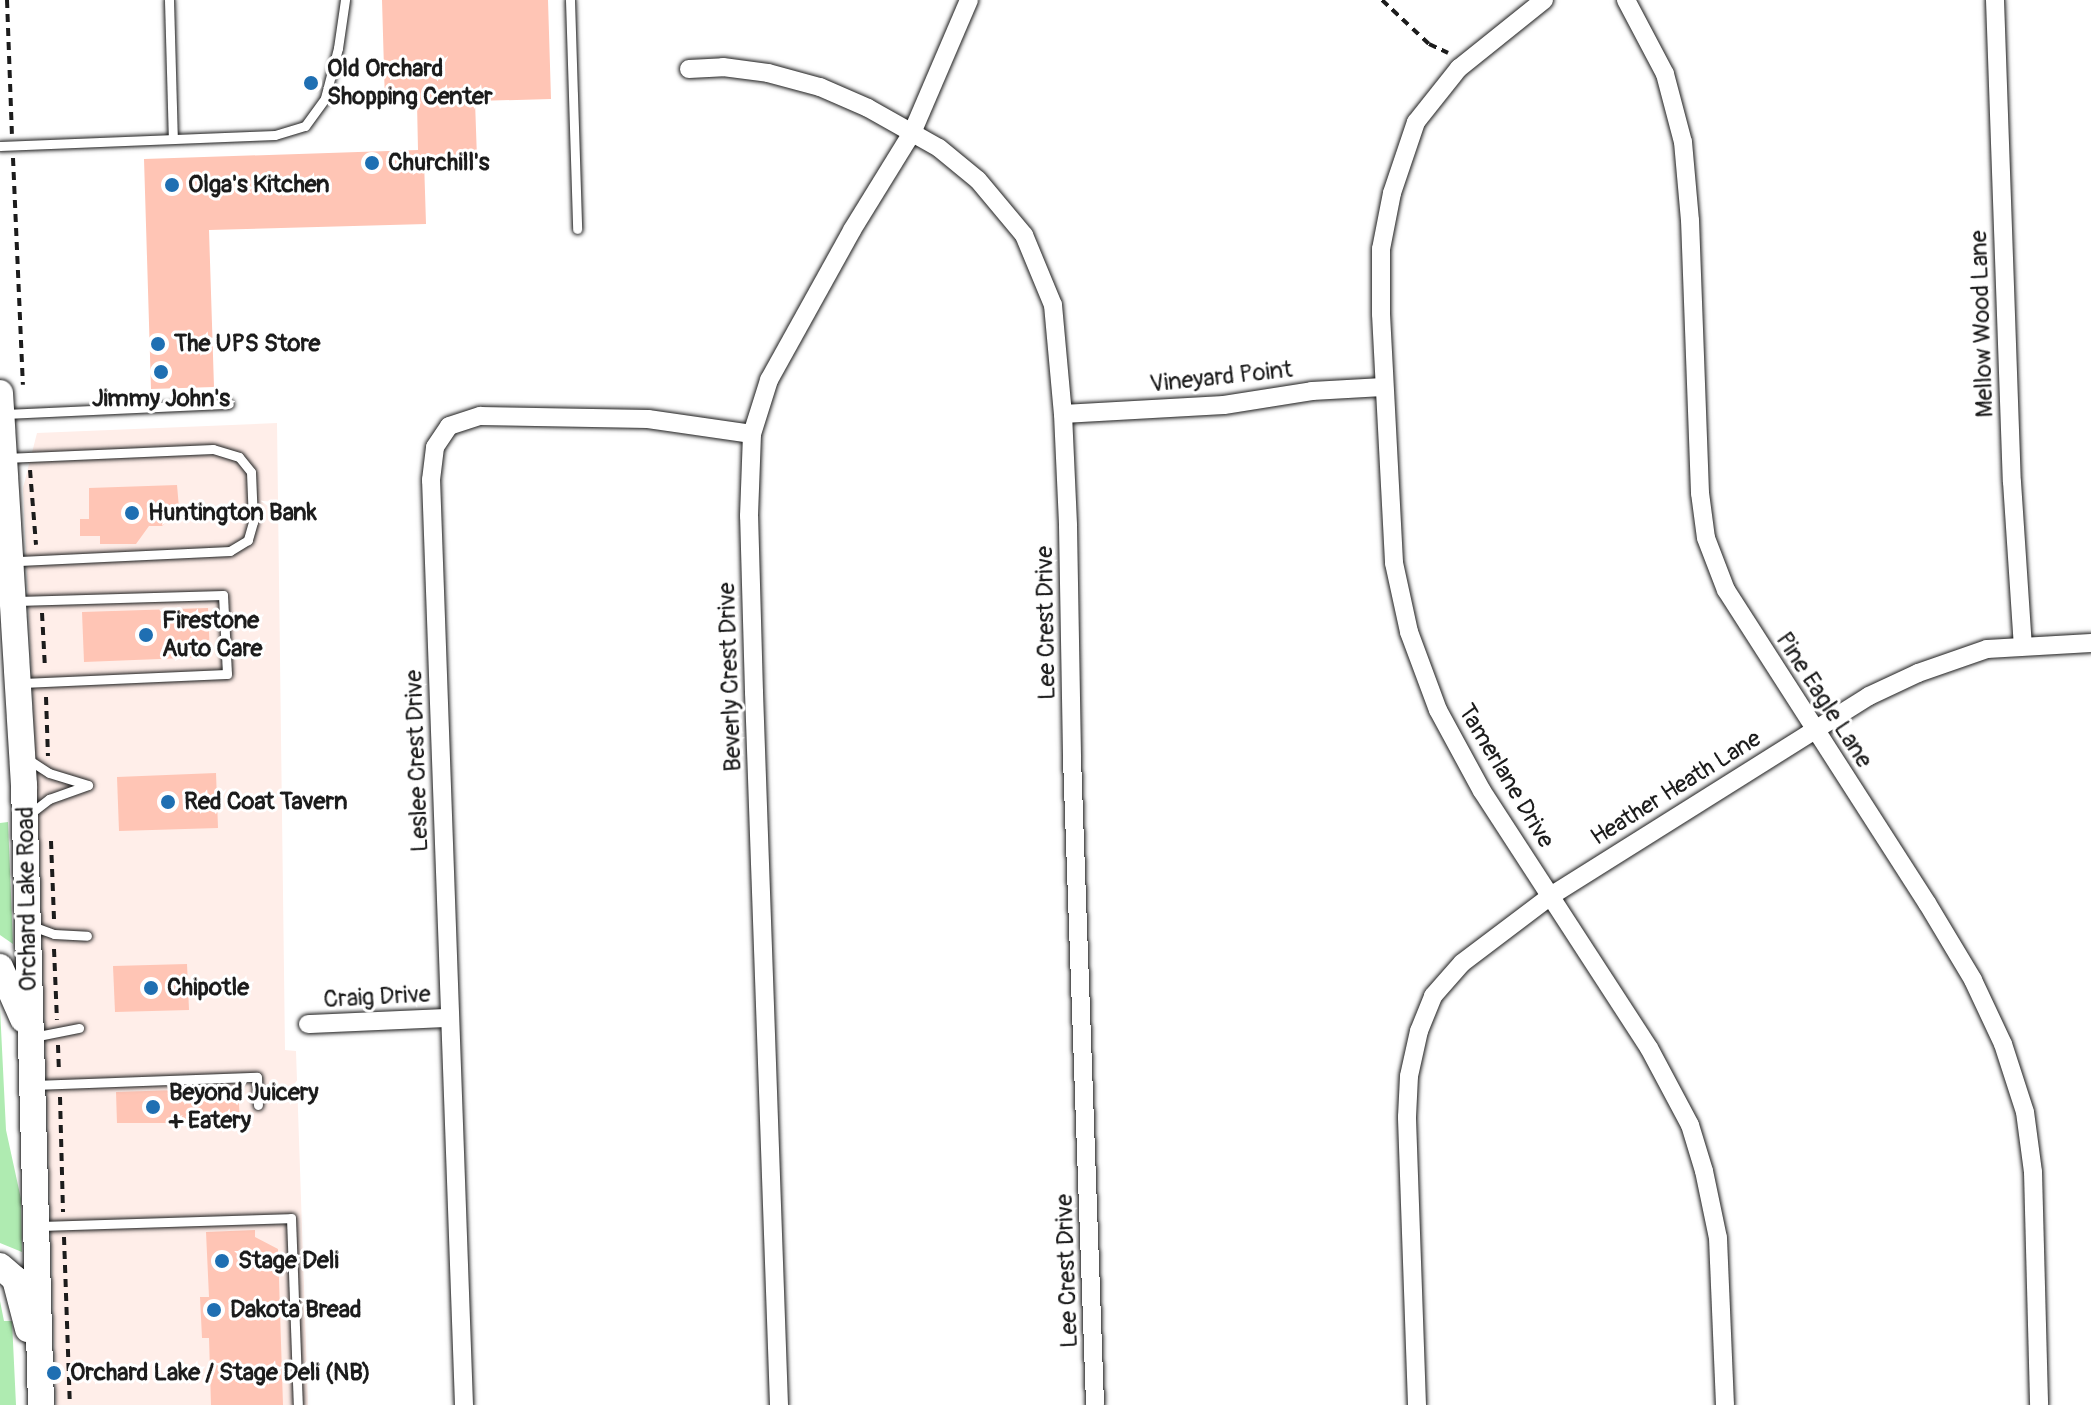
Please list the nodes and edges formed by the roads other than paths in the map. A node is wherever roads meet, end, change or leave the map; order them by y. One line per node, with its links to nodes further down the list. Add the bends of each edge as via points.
1 (169, 0): 10 (lane)
2 (345, 0): 10 (lane, via 325,98 305,126 275,135)
3 (570, 0): 12 (lane)
4 (969, 0): 9 (street, Beverly Crest Drive)
5 (1544, 0): 13 (street, Tamerlane Drive, via 1461,66 1416,122 1392,193 1381,249)
6 (1626, 0): 24 (street, Pine Eagle Lane, via 1665,74 1683,142 1706,538 1726,590)
7 (1995, 0): 22 (street, Mellow Wood Lane)
8 (689, 69): 9 (street, Lee Crest Drive, via 768,73 820,87)
9 (912, 133): 16 (street, Lee Crest Drive, via 978,180 1024,235 1053,305); 17 (street, Beverly Crest Drive, via 769,380)
10 (173, 139): 11 (lane)
11 (0, 146)
12 (577, 229)
13 (1383, 387): 16 (street, Vineyard Point, via 1312,391 1224,405); 28 (street, Tamerlane Drive, via 1394,563 1409,632 1438,710 1467,764)
14 (1, 404): 15 (lane); 18 (main road)
15 (229, 404)
16 (1063, 414): 45 (street, Lee Crest Drive)
17 (752, 434): 32 (street, Leslee Crest Drive, via 648,419 480,416 449,426 435,447 431,480); 44 (street, Beverly Crest Drive, via 749,516)
18 (5, 458): 19 (main road); 19 (lane, via 213,449 239,457 251,472 253,522 248,540 230,551)
19 (12, 561): 20 (main road)
20 (7, 608): 23 (main road, Orchard Lake Road); 23 (lane, via 223,595 227,674)
21 (2091, 643): 22 (street, Heather Heath Lane)
22 (2023, 646): 24 (street, Heather Heath Lane, via 1987,649 1918,673)
23 (17, 679): 25 (main road, Orchard Lake Road)
24 (1814, 729): 28 (street, Heather Heath Lane); 48 (street, Pine Eagle Lane, via 1965,967 2003,1044 2025,1112 2033,1172)
25 (22, 756): 26 (main road, Orchard Lake Road); 27 (lane, via 49,773 88,785 49,799)
26 (12, 791): 27 (main road, Orchard Lake Road)
27 (25, 817): 29 (main road, Orchard Lake Road)
28 (1552, 895): 46 (street, Heather Heath Lane, via 1462,963 1433,996 1419,1031 1407,1117); 47 (street, Tamerlane Drive, via 1649,1048 1690,1125 1718,1238)
29 (27, 925): 30 (lane); 35 (main road, Orchard Lake Road)
30 (87, 936)
31 (0, 967): 35 (main road)
32 (448, 1018): 33 (street, Craig Drive); 43 (street, Leslee Crest Drive)
33 (308, 1024)
34 (79, 1028): 35 (lane)
35 (30, 1038): 36 (main road, Orchard Lake Road)
36 (30, 1085): 37 (lane, via 257,1077); 38 (main road, Orchard Lake Road)
37 (258, 1105)
38 (34, 1226): 40 (main road, Orchard Lake Road); 42 (lane, via 291,1218)
39 (0, 1266): 40 (main road, via 15,1279)
40 (39, 1371): 41 (main road, Orchard Lake Road)
41 (41, 1405)
42 (298, 1405)
43 (464, 1405)
44 (779, 1405)
45 (1095, 1405)
46 (1417, 1405)
47 (1725, 1405)
48 (2039, 1405)

